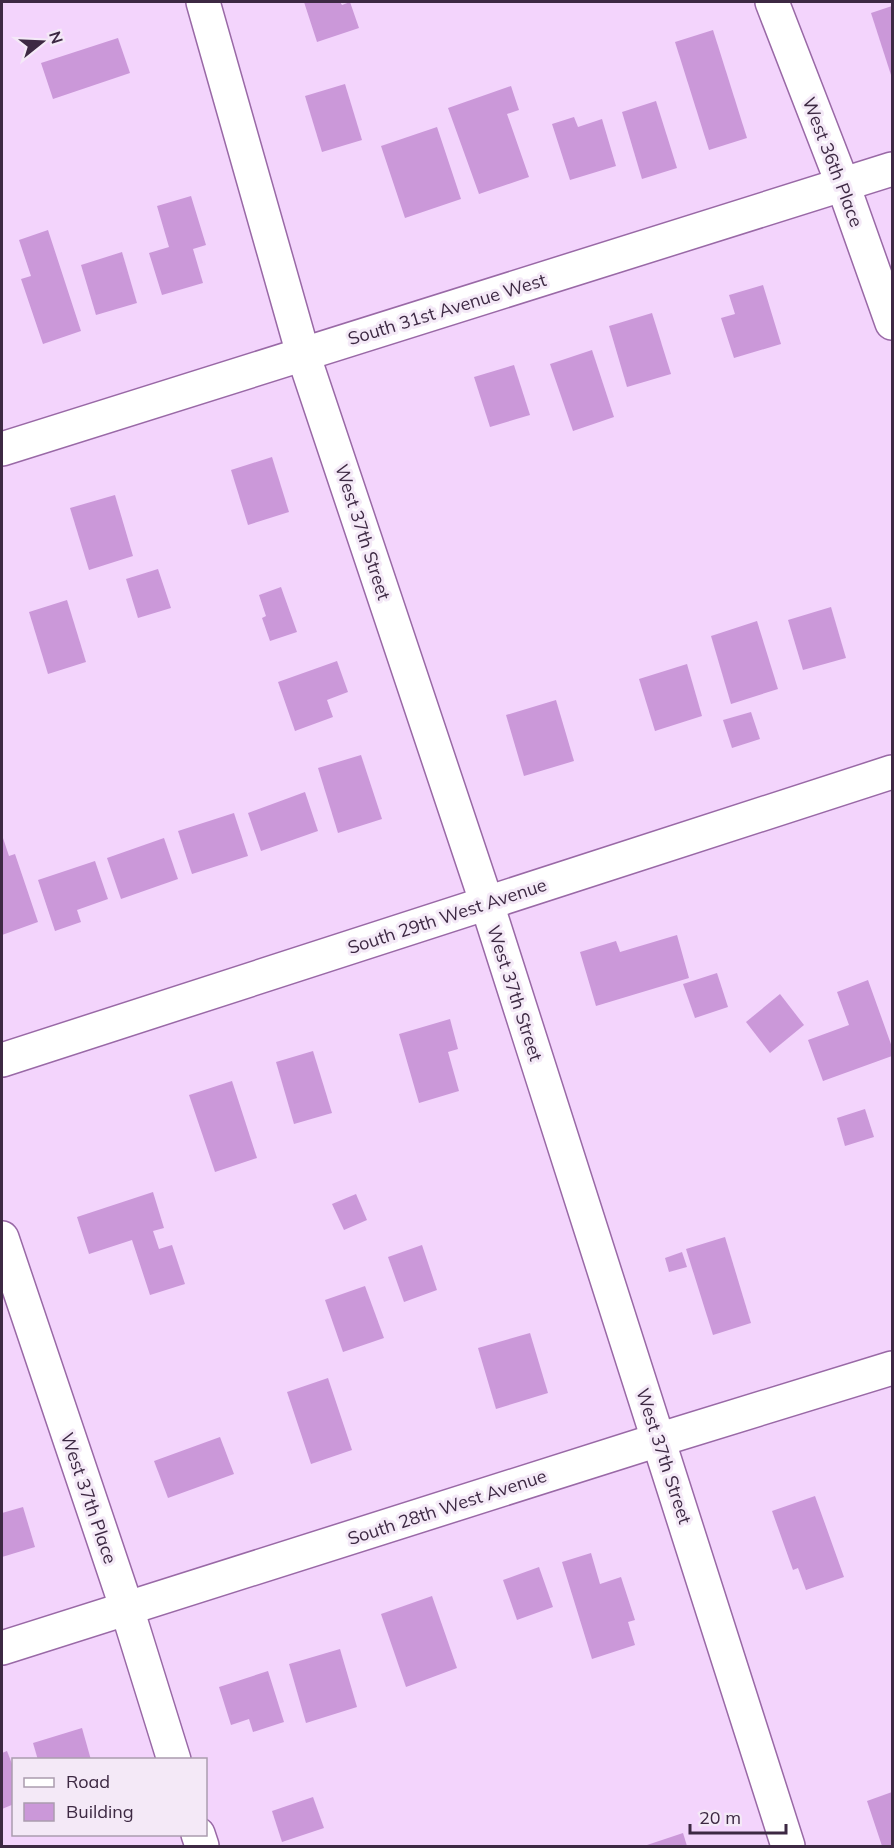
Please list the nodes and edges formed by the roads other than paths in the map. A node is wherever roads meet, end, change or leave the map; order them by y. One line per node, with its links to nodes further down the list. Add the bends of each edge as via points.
1 (203, 2): 6 (street, West 37th Street)
2 (772, 2): 4 (street, West 36th Place)
3 (892, 169): 4 (street, South 31st Avenue West)
4 (843, 185): 5 (street, West 36th Place); 6 (street, South 31st Avenue West)
5 (892, 323)
6 (303, 354): 7 (street, South 31st Avenue West); 9 (street, West 37th Street)
7 (2, 448)
8 (892, 772): 9 (street, South 29th West Avenue)
9 (487, 904): 10 (street, South 29th West Avenue); 13 (street, West 37th Street)
10 (2, 1060)
11 (2, 1238): 14 (street, West 37th Place)
12 (892, 1368): 13 (street, South 28th West Avenue)
13 (658, 1440): 14 (street, South 28th West Avenue); 17 (street, West 37th Street)
14 (127, 1608): 15 (street, South 28th West Avenue); 16 (street, West 37th Place)
15 (2, 1648)
16 (173, 1758)
17 (788, 1846)

